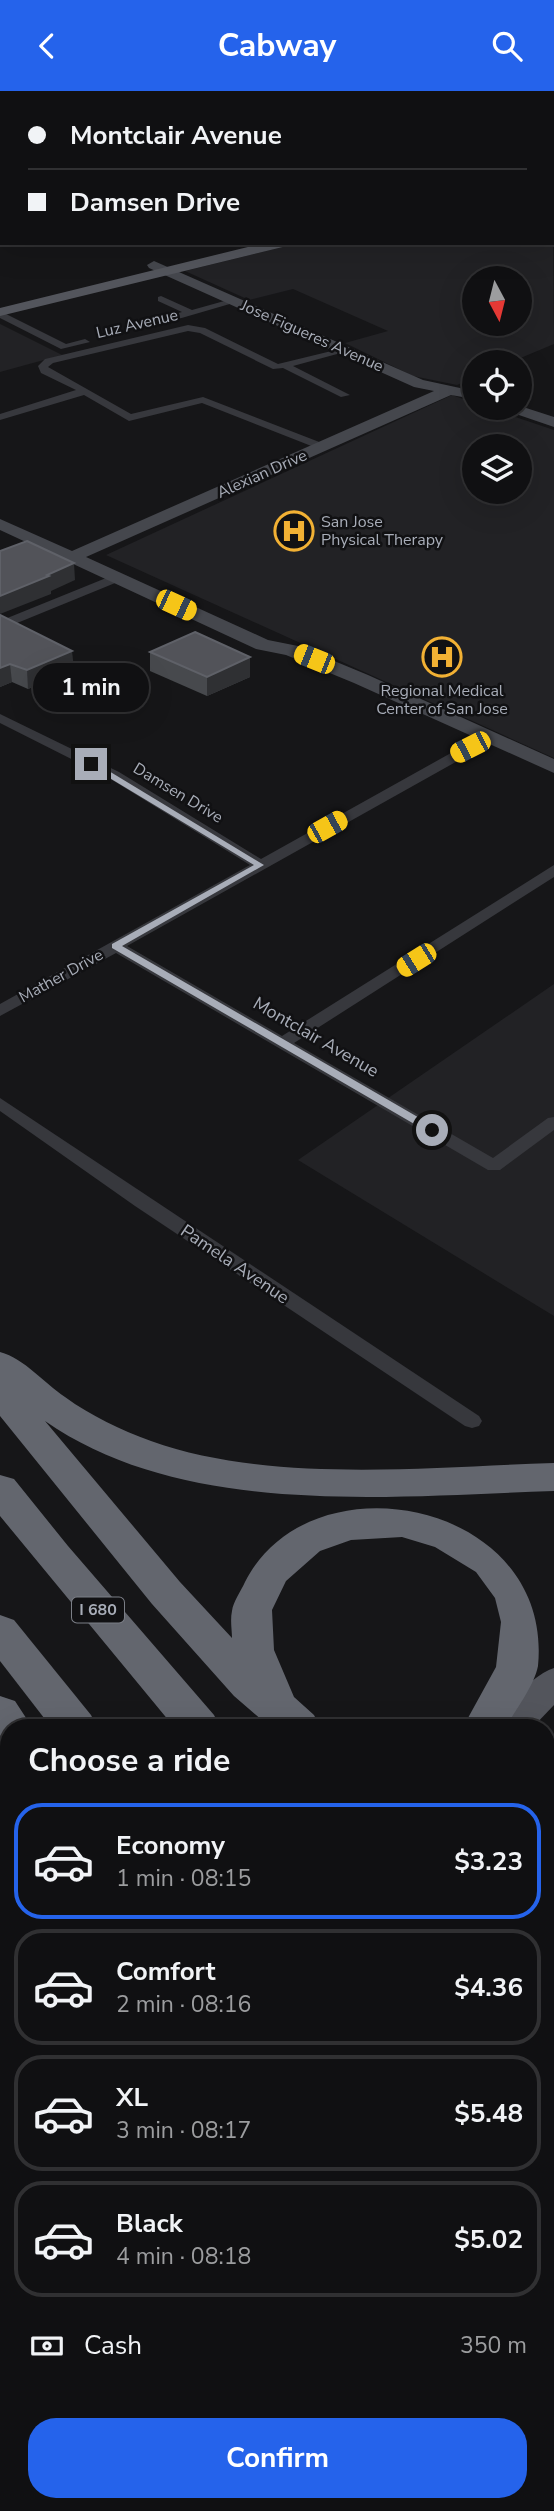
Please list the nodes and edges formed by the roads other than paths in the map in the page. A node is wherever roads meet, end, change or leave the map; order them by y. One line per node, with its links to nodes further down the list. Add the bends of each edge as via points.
1 (235, 245): 3 (main road)
2 (272, 245): 3 (main road)
3 (160, 268): 5 (street, Jose Figueres Avenue); 6 (main road); 7 (main road)
4 (161, 299): 8 (street)
5 (235, 301): 8 (street); 11 (street, Jose Figueres Avenue)
6 (0, 302)
7 (0, 313): 10 (street, via 65,347)
8 (191, 313): 9 (street)
9 (149, 324)
10 (127, 330)
11 (344, 349): 12 (street); 13 (street, Jose Figueres Avenue, via 419,384)
12 (284, 365): 14 (street, Luz Avenue, via 277,366 188,327 43,366); 16 (street, Luz Avenue)
13 (452, 389): 15 (street, Jose Figueres Avenue); 20 (street, Alexian Drive)
14 (85, 391): 18 (street); 20 (street, Luz Avenue, via 129,418 203,400)
15 (462, 392)
16 (345, 395)
17 (532, 415): 19 (street)
18 (0, 417)
19 (554, 422)
20 (323, 447): 22 (street, Alexian Drive)
21 (0, 524): 22 (street)
22 (72, 557): 23 (street)
23 (117, 577): 24 (street); 25 (street)
24 (0, 626)
25 (263, 645): 27 (street, via 303,654); 28 (street, via 274,657)
26 (0, 717): 31 (street, Damsen Drive, via 114,775)
27 (490, 737): 28 (street, Mather Drive); 29 (street)
28 (470, 747): 30 (street); 31 (street, Mather Drive)
29 (554, 767)
30 (554, 786)
31 (260, 865): 33 (street, Mather Drive)
32 (554, 870): 35 (street)
33 (116, 946): 34 (street, Mather Drive); 35 (street, Montclair Avenue)
34 (0, 1011)
35 (284, 1042): 37 (street, Montclair Avenue, via 494,1166)
36 (0, 1103): 40 (street, Pamela Avenue, via 149,1208)
37 (554, 1122)
38 (0, 1365): 41 (highway, via 85,1428 133,1449 197,1468 322,1482)
39 (0, 1391): 45 (highway, via 166,1593 249,1684)
40 (472, 1421)
41 (554, 1477)
42 (0, 1489): 47 (highway, I 680)
43 (0, 1631): 46 (highway)
44 (554, 1682): 49 (main road)
45 (287, 1715): 48 (highway, via 254,1650 252,1610 271,1571 306,1540 350,1525 402,1522 448,1536 490,1560 514,1593 521,1622 517,1668)
46 (70, 1719)
47 (192, 1719)
48 (488, 1719)
49 (518, 1719)

